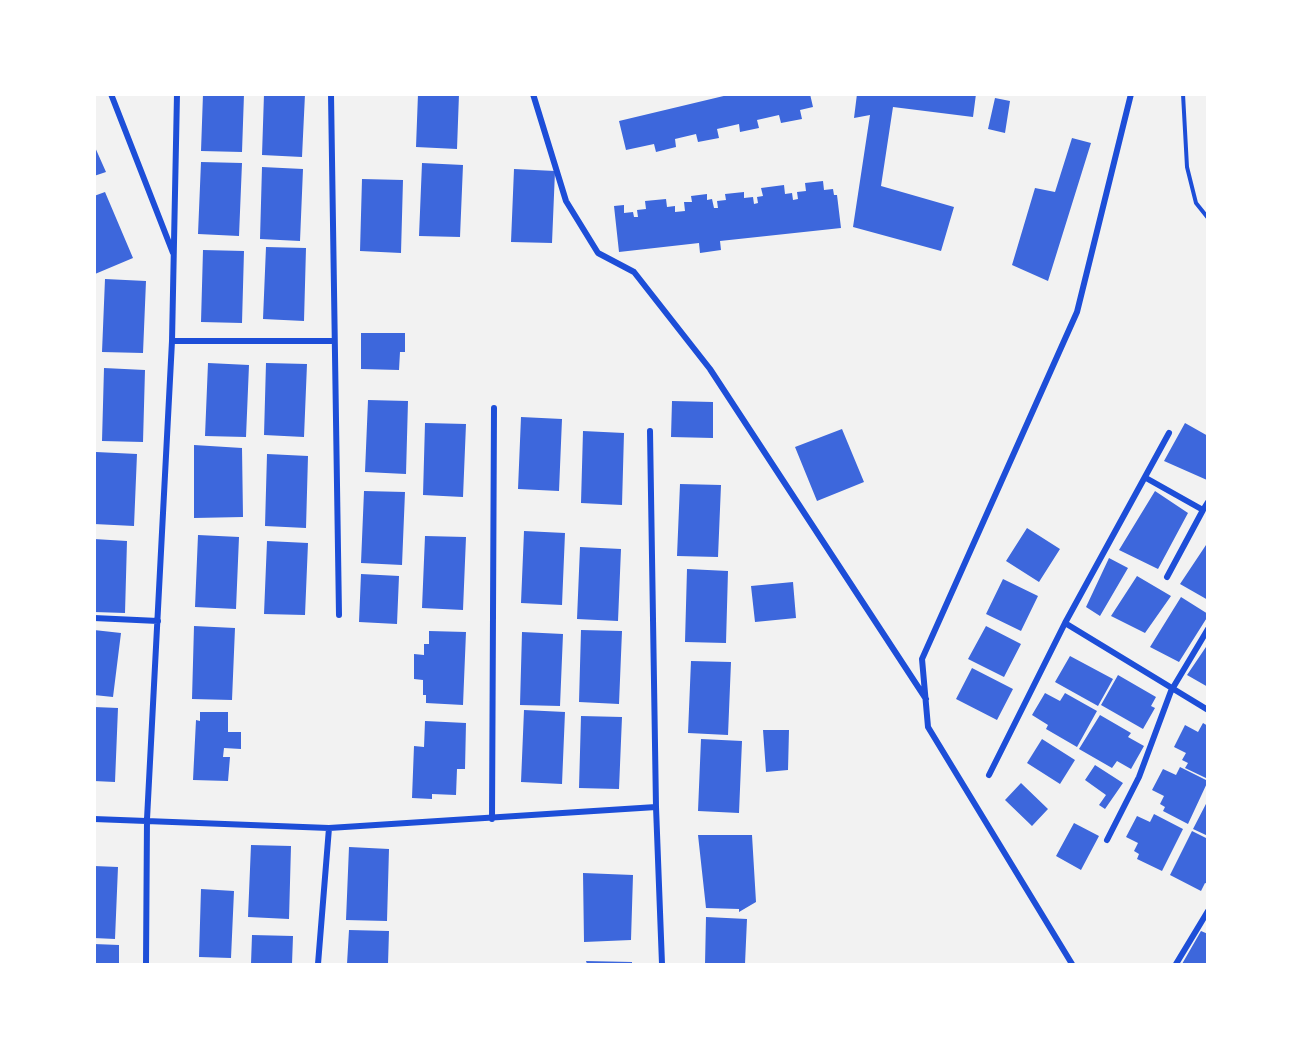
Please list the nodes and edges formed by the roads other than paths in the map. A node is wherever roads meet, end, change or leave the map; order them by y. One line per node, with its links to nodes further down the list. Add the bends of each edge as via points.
1 (111, 94): 6 (street)
2 (177, 94): 6 (street)
3 (331, 94): 8 (street)
4 (533, 94): 22 (street, via 566,201 598,252 634,272 710,369)
5 (1131, 94): 22 (street, via 1077,312 922,659)
6 (174, 256): 7 (street)
7 (172, 341): 8 (street); 18 (street)
8 (334, 341): 16 (street)
9 (494, 408): 28 (street)
10 (650, 431): 25 (street)
11 (1169, 433): 12 (street)
12 (1146, 478): 14 (street); 19 (street)
13 (1208, 502): 14 (street)
14 (1203, 510): 15 (street)
15 (1167, 577)
16 (339, 615)
17 (94, 618): 18 (street)
18 (158, 621): 27 (street)
19 (1065, 623): 21 (street); 24 (street)
20 (1208, 629): 21 (street)
21 (1171, 691): 23 (street); 30 (street, via 1139,777)
22 (926, 700): 35 (street, via 928,727)
23 (1208, 710)
24 (989, 775)
25 (656, 807): 28 (street); 34 (street)
26 (94, 819): 27 (street)
27 (147, 819): 29 (street); 32 (street)
28 (492, 819): 29 (street)
29 (329, 828): 33 (street)
30 (1107, 840)
31 (1208, 911): 36 (street)
32 (146, 964)
33 (318, 964)
34 (662, 964)
35 (1072, 964)
36 (1176, 964)

